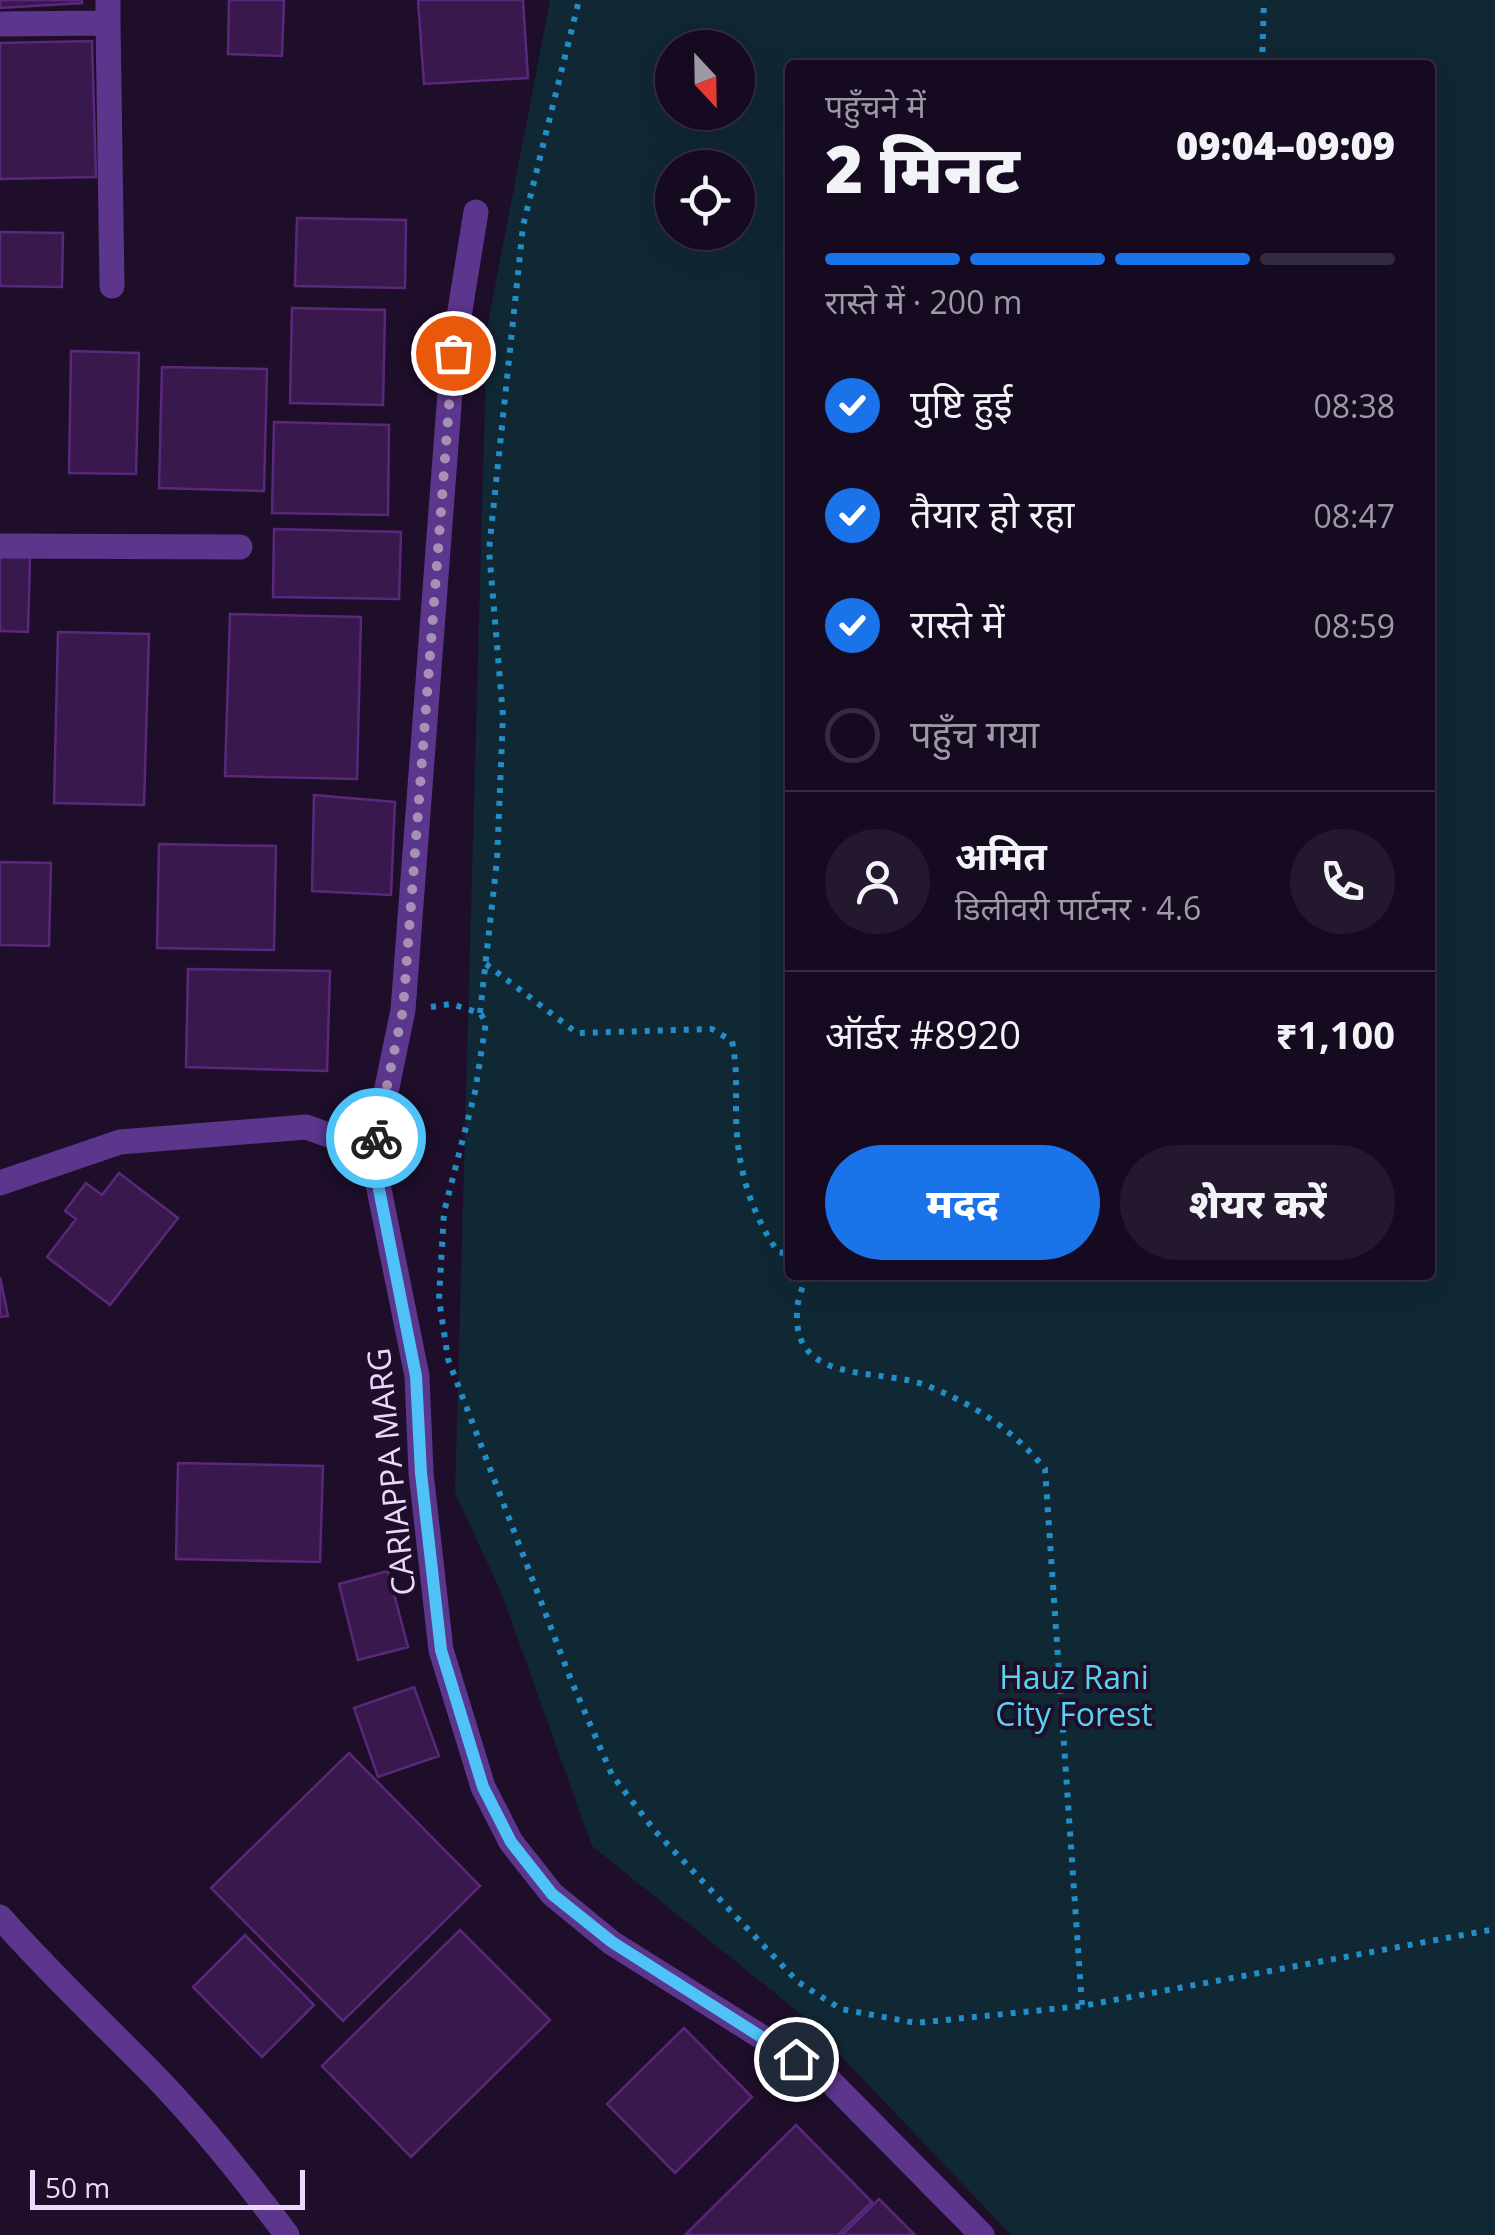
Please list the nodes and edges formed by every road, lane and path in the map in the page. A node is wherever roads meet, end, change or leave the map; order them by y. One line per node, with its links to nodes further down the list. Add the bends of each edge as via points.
1 (579, 0): 10 (path, via 523,226 489,550 503,716)
2 (1264, 0): 5 (path)
3 (99, 15): 4 (street); 7 (street)
4 (0, 24)
5 (1262, 60)
6 (476, 212): 11 (street, via 453,353)
7 (112, 286)
8 (0, 546): 9 (street)
9 (240, 547)
10 (486, 964): 12 (path); 15 (path, via 577,1033 712,1029 732,1041 744,1182 757,1222)
11 (403, 1010): 12 (path, via 451,1004); 13 (street)
12 (480, 1012): 19 (path, via 486,1022 475,1092 444,1212 439,1299 448,1359 612,1775 655,1831 798,1982 841,2009 916,2023)
13 (372, 1154): 14 (street, via 306,1126 120,1142); 21 (street, CARIAPPA MARG, via 416,1376 441,1650 483,1787 511,1842 552,1894 612,1942 827,2078)
14 (0, 1183)
15 (785, 1253)
16 (805, 1280): 19 (path, via 797,1312 800,1340 825,1367 925,1384 994,1419 1046,1469)
17 (0, 1916): 20 (street, via 190,2115)
18 (1495, 1929): 19 (path)
19 (1082, 2006)
20 (287, 2235)
21 (982, 2235)

